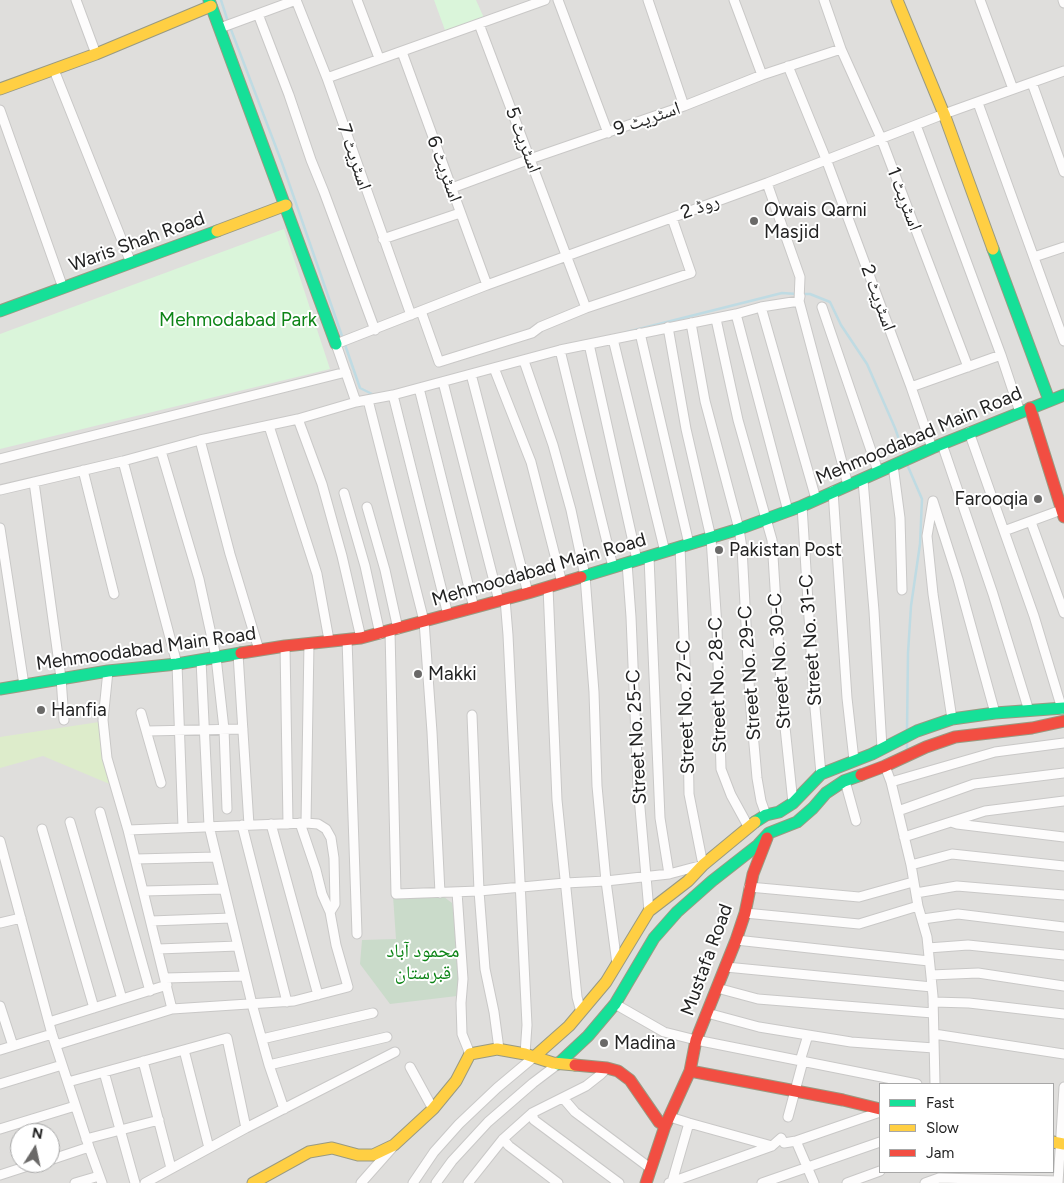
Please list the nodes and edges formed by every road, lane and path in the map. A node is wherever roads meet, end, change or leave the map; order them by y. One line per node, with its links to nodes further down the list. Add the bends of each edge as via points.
1 (76, 0): 17 (street)
2 (296, 0): 12 (street); 23 (street, اسٹریٹ 7)
3 (357, 0): 18 (street)
4 (545, 0): 13 (street)
5 (558, 0): 32 (street)
6 (648, 0): 28 (street)
7 (734, 0): 22 (street)
8 (824, 0): 15 (street, اسٹریٹ 1)
9 (898, 0): 30 (street)
10 (980, 0): 26 (street)
11 (210, 3): 14 (street); 17 (street)
12 (258, 14): 14 (street); 60 (street)
13 (479, 24): 16 (street); 34 (street, اسٹریٹ 5)
14 (224, 27): 39 (street)
15 (841, 49): 19 (street, اسٹریٹ 9); 33 (street, اسٹریٹ 1)
16 (402, 52): 18 (street); 38 (street, اسٹریٹ 6)
17 (96, 54): 20 (street)
18 (379, 58): 23 (street)
19 (788, 66): 22 (street, اسٹریٹ 9); 35 (street, اسٹریٹ 2)
20 (54, 70): 25 (street); 46 (street)
21 (1064, 71): 24 (street, روڈ 2)
22 (762, 75): 28 (street, اسٹریٹ 9)
23 (327, 78): 42 (street, اسٹریٹ 7)
24 (1032, 83): 26 (street, روڈ 2); 36 (street)
25 (0, 89)
26 (1013, 89): 27 (street, روڈ 2)
27 (978, 103): 30 (street, روڈ 2); 45 (street)
28 (684, 106): 32 (street, اسٹریٹ 9)
29 (0, 110): 48 (street)
30 (944, 114): 31 (street, روڈ 2); 79 (street)
31 (916, 125): 33 (street, روڈ 2); 67 (street)
32 (608, 133): 34 (street, اسٹریٹ 9)
33 (881, 138): 35 (street, روڈ 2); 70 (street, اسٹریٹ 1)
34 (530, 159): 38 (street, اسٹریٹ 9); 44 (street, اسٹریٹ 5)
35 (826, 159): 37 (street, روڈ 2); 74 (street, اسٹریٹ 2)
36 (1064, 172)
37 (767, 183): 41 (street, روڈ 2); 49 (street, via 799,272)
38 (452, 188): 40 (street, اسٹریٹ 6)
39 (286, 205): 46 (street, Waris Shah Road); 64 (street)
40 (460, 213): 42 (street); 47 (street, اسٹریٹ 6)
41 (672, 218): 44 (street, روڈ 2); 51 (street, via 691,273)
42 (383, 239): 56 (street, اسٹریٹ 7)
43 (1064, 247): 45 (street)
44 (568, 256): 47 (street, روڈ 2); 51 (street, اسٹریٹ 5)
45 (1034, 257): 63 (street)
46 (131, 263): 48 (street, Waris Shah Road)
47 (487, 285): 54 (street, روڈ 2)
48 (63, 288): 53 (street, Waris Shah Road)
49 (799, 298): 52 (street); 95 (street)
50 (822, 307): 92 (street)
51 (586, 308): 54 (street, via 532,333 439,362)
52 (761, 308): 55 (street); 99 (street)
53 (0, 311)
54 (421, 311): 56 (street, روڈ 2)
55 (736, 314): 57 (street); 102 (street)
56 (410, 315): 60 (street, روڈ 2)
57 (716, 318): 58 (street); 104 (street, Street No. 30-C, via 738,420)
58 (691, 323): 59 (street); 107 (street, Street No. 29-C, via 706,401)
59 (668, 327): 61 (street); 109 (street, Street No. 28-C)
60 (373, 330): 64 (street, روڈ 2)
61 (640, 333): 62 (street); 110 (street, Street No. 27-C)
62 (613, 338): 65 (street); 111 (street)
63 (1064, 341)
64 (340, 343): 71 (street)
65 (589, 344): 66 (street); 113 (street, Street No. 25-C)
66 (560, 350): 68 (street); 114 (street)
67 (1001, 355): 70 (street); 81 (street)
68 (524, 360): 69 (street); 115 (street, via 553,445)
69 (494, 368): 72 (street); 116 (street, via 531,462)
70 (968, 368): 74 (street)
71 (346, 372): 80 (street); 88 (street)
72 (471, 374): 73 (street); 119 (street)
73 (443, 382): 75 (street); 121 (street)
74 (911, 387): 86 (street, اسٹریٹ 2)
75 (419, 388): 76 (street); 122 (street)
76 (393, 395): 78 (street); 124 (street)
77 (1063, 397): 79 (street, Mehmoodabad Main Road)
78 (368, 400): 80 (street); 125 (street)
79 (1049, 400): 81 (street, Mehmoodabad Main Road)
80 (356, 402): 82 (street)
81 (1025, 410): 84 (street, Mehmoodabad Main Road); 103 (street)
82 (298, 419): 83 (street); 127 (street, via 322,484)
83 (269, 426): 85 (street); 129 (street, via 317,574)
84 (969, 432): 86 (street, Mehmoodabad Main Road); 108 (street)
85 (200, 440): 87 (street); 132 (street)
86 (933, 448): 90 (street, Mehmoodabad Main Road); 142 (street, اسٹریٹ 2, via 993,594)
87 (162, 451): 89 (street); 134 (street, via 199,579)
88 (0, 459)
89 (124, 461): 91 (street); 136 (street)
90 (895, 464): 92 (street, Mehmoodabad Main Road); 118 (street)
91 (83, 470): 94 (street); 120 (street)
92 (878, 471): 93 (street, Mehmoodabad Main Road)
93 (863, 480): 95 (street, Mehmoodabad Main Road); 155 (street)
94 (34, 482): 96 (street); 138 (street)
95 (848, 485): 97 (street, Mehmoodabad Main Road)
96 (0, 490)
97 (834, 491): 99 (street, Mehmoodabad Main Road); 156 (street)
98 (344, 493): 126 (street, via 365,566)
99 (816, 499): 100 (street, Mehmoodabad Main Road)
100 (802, 506): 102 (street, Mehmoodabad Main Road); 159 (street, Street No. 31-C)
101 (367, 507): 126 (street, via 385,570)
102 (788, 511): 104 (street, Mehmoodabad Main Road)
103 (1063, 512): 105 (street)
104 (766, 519): 107 (street, Mehmoodabad Main Road); 164 (street, Street No. 30-C, via 772,540 782,698)
105 (1030, 522): 108 (street); 123 (street)
106 (0, 528): 139 (street)
107 (739, 529): 109 (street, Mehmoodabad Main Road); 168 (street, Street No. 29-C, via 757,778)
108 (1004, 532): 141 (street)
109 (710, 538): 110 (street, Mehmoodabad Main Road); 177 (street, Street No. 28-C, via 717,627 721,769)
110 (684, 546): 111 (street, Mehmoodabad Main Road); 188 (street, Street No. 27-C, via 689,794)
111 (665, 552): 112 (street, Mehmoodabad Main Road)
112 (649, 556): 113 (street, Mehmoodabad Main Road); 191 (street, via 660,818)
113 (632, 562): 114 (street, Mehmoodabad Main Road); 192 (street, Street No. 25-C, via 631,617)
114 (613, 568): 115 (street, Mehmoodabad Main Road)
115 (585, 576): 116 (street, Mehmoodabad Main Road); 193 (street)
116 (562, 583): 117 (street, Mehmoodabad Main Road)
117 (548, 587): 119 (street, Mehmoodabad Main Road); 195 (street, via 557,800)
118 (902, 590)
119 (528, 593): 121 (street, Mehmoodabad Main Road)
120 (114, 594)
121 (502, 600): 122 (street, Mehmoodabad Main Road); 196 (street, via 508,635)
122 (474, 608): 124 (street, Mehmoodabad Main Road)
123 (1064, 613)
124 (448, 615): 125 (street, Mehmoodabad Main Road)
125 (424, 621): 126 (street, Mehmoodabad Main Road); 201 (street)
126 (389, 632): 127 (street, Mehmoodabad Main Road); 201 (street, via 396,894)
127 (360, 638): 128 (street, Mehmoodabad Main Road)
128 (347, 639): 129 (street, Mehmoodabad Main Road); 215 (street)
129 (329, 640): 130 (street, Mehmoodabad Main Road)
130 (309, 643): 131 (street, Mehmoodabad Main Road); 172 (street)
131 (284, 646): 132 (street, Mehmoodabad Main Road); 174 (street)
132 (259, 650): 133 (street, Mehmoodabad Main Road)
133 (238, 654): 134 (street, Mehmoodabad Main Road); 150 (street)
134 (216, 658): 135 (street, Mehmoodabad Main Road); 149 (street)
135 (201, 660): 136 (street, Mehmoodabad Main Road); 151 (street)
136 (177, 664): 137 (street, Mehmoodabad Main Road); 152 (street)
137 (108, 670): 138 (street, Mehmoodabad Main Road); 180 (street, via 103,720 107,758)
138 (61, 678): 139 (street, Mehmoodabad Main Road); 147 (street)
139 (24, 685): 140 (street, Mehmoodabad Main Road)
140 (0, 689)
141 (1063, 708): 142 (street)
142 (1029, 711): 144 (street)
143 (142, 713): 153 (street)
144 (995, 713): 146 (street); 146 (street, via 933,501 927,536)
145 (472, 715): 200 (street)
146 (952, 719): 155 (street)
147 (64, 720)
148 (1064, 723): 157 (street, via 955,737 926,746)
149 (224, 729): 150 (street); 151 (street); 165 (street)
150 (243, 729): 175 (street)
151 (204, 730): 152 (street); 176 (street)
152 (180, 731): 153 (street); 178 (street)
153 (147, 732): 162 (street)
154 (1064, 743): 161 (street, via 995,752)
155 (882, 748): 156 (street)
156 (854, 760): 159 (street)
157 (885, 766): 160 (street); 161 (street)
158 (1064, 773): 166 (street, via 974,784)
159 (821, 774): 164 (street)
160 (845, 781): 170 (street); 181 (street, via 826,793 797,822)
161 (891, 782): 166 (street)
162 (161, 783)
163 (1064, 801): 171 (street, via 985,811)
164 (793, 803): 168 (street, via 779,812)
165 (227, 808)
166 (898, 811): 182 (street)
167 (100, 812): 230 (street)
168 (766, 815): 177 (street)
169 (70, 822): 232 (street)
170 (856, 822)
171 (951, 822): 182 (street); 183 (street)
172 (303, 823): 174 (street); 207 (street); 207 (street, via 318,824 332,838 335,904)
173 (271, 824): 174 (street); 175 (street); 231 (street)
174 (288, 824)
175 (245, 825): 176 (street); 233 (street)
176 (209, 826): 178 (street); 185 (street)
177 (748, 826): 188 (street)
178 (184, 827): 180 (street)
179 (42, 829): 238 (street)
180 (128, 830): 186 (street)
181 (769, 833): 197 (street, Mustafa Road); 236 (street, via 677,912 654,938)
182 (904, 837): 189 (street)
183 (1064, 837)
184 (0, 841): 187 (street)
185 (216, 857): 186 (street); 198 (street)
186 (136, 859): 199 (street)
187 (3, 863): 209 (street)
188 (703, 865): 191 (street); 206 (street)
189 (911, 865): 190 (street, via 952,854); 194 (street)
190 (1064, 866)
191 (669, 874): 192 (street)
192 (645, 877): 193 (street); 206 (street, Street No. 25-C)
193 (606, 881): 195 (street); 222 (street)
194 (913, 882): 197 (street, via 859,897); 203 (street)
195 (565, 883): 196 (street); 240 (street)
196 (519, 887): 200 (street); 261 (street, via 527,1025)
197 (749, 887): 208 (street, Mustafa Road)
198 (224, 888): 199 (street); 210 (street)
199 (144, 891): 212 (street)
200 (479, 891): 202 (street); 255 (street, via 485,969)
201 (440, 892): 202 (street)
202 (457, 892): 259 (street, via 463,979 462,1034)
203 (916, 893): 204 (street, via 957,886); 205 (street)
204 (1064, 895)
205 (918, 906): 208 (street, via 859,924); 211 (street)
206 (649, 911): 222 (street)
207 (330, 912): 231 (street, via 348,987)
208 (745, 913): 216 (street, Mustafa Road)
209 (21, 918): 213 (street); 245 (street)
210 (231, 918): 212 (street); 217 (street)
211 (923, 920): 214 (street, via 958,914); 218 (street)
212 (151, 921): 219 (street)
213 (0, 924)
214 (1064, 927)
215 (357, 934)
216 (736, 940): 221 (street); 223 (street, Mustafa Road)
217 (238, 946): 219 (street); 225 (street)
218 (928, 948): 220 (street, via 968,945); 221 (street)
219 (158, 949): 226 (street)
220 (1064, 955)
221 (929, 961): 224 (street)
222 (617, 964): 240 (street)
223 (726, 967): 228 (street); 229 (street, Mustafa Road)
224 (931, 974): 227 (street, via 978,973); 228 (street)
225 (245, 976): 226 (street); 235 (street)
226 (166, 982): 230 (street); 239 (street)
227 (1064, 986)
228 (932, 987): 234 (street)
229 (717, 988): 242 (street, via 758,999); 243 (street, Mustafa Road)
230 (150, 990): 232 (street)
231 (318, 995): 233 (street)
232 (122, 999): 238 (street)
233 (286, 1002): 235 (street)
234 (933, 1002): 242 (street); 244 (street)
235 (252, 1004): 239 (street); 250 (street)
236 (615, 1004): 251 (street, via 664,1032); 264 (street, via 588,1036)
237 (0, 1006): 253 (street)
238 (94, 1008): 245 (street)
239 (172, 1009): 252 (street)
240 (581, 1012): 261 (street)
241 (373, 1013): 250 (street)
242 (933, 1013): 247 (street)
243 (707, 1014): 248 (street); 251 (street, Mustafa Road)
244 (1064, 1014)
245 (49, 1022): 246 (street)
246 (52, 1034): 252 (street); 253 (street)
247 (934, 1034): 254 (street); 260 (street)
248 (808, 1035): 254 (street, via 851,1042); 262 (street)
249 (387, 1037): 266 (street)
250 (262, 1039): 266 (street)
251 (696, 1040): 262 (street); 269 (street, Mustafa Road)
252 (56, 1045): 265 (street)
253 (13, 1046): 256 (street)
254 (934, 1048): 273 (street)
255 (499, 1049): 259 (street); 261 (street)
256 (0, 1050)
257 (184, 1050): 263 (street); 289 (street, via 228,1038); 299 (street)
258 (395, 1052): 279 (street)
259 (470, 1054): 280 (street, via 456,1081)
260 (1064, 1054)
261 (532, 1057): 264 (street); 314 (street, via 459,1124)
262 (801, 1061): 272 (street); 276 (street)
263 (143, 1062): 270 (street); 286 (street)
264 (556, 1063): 268 (street); 315 (street, via 488,1122)
265 (62, 1065): 271 (street); 274 (street)
266 (269, 1065): 279 (street)
267 (410, 1067): 280 (street)
268 (607, 1068): 277 (street, via 586,1086); 287 (street, via 630,1080 659,1122)
269 (690, 1070): 276 (street); 287 (street, Mustafa Road)
270 (104, 1072): 271 (street); 291 (street)
271 (68, 1082): 278 (street)
272 (912, 1083)
273 (934, 1083)
274 (0, 1084)
275 (1064, 1088): 284 (street)
276 (796, 1091): 281 (street); 285 (street)
277 (563, 1098): 283 (street); 302 (street, via 575,1112)
278 (75, 1106): 290 (street); 295 (street)
279 (284, 1109): 289 (street)
280 (433, 1109): 296 (street)
281 (879, 1111)
282 (879, 1111): 293 (street)
283 (532, 1113): 292 (street); 318 (street, via 534,1120)
284 (1058, 1113): 298 (street)
285 (788, 1117)
286 (159, 1120): 291 (street); 301 (street)
287 (667, 1121): 288 (street); 302 (street, Mustafa Road)
288 (689, 1123): 297 (street); 308 (street)
289 (246, 1128): 299 (street)
290 (0, 1129)
291 (120, 1131): 295 (street); 310 (street)
292 (503, 1138): 316 (street); 317 (street)
293 (796, 1141): 297 (street, via 784,1143 781,1138); 303 (street)
294 (879, 1142): 303 (street)
295 (87, 1143): 300 (street); 307 (street)
296 (394, 1145): 312 (street, via 373,1155 358,1155 332,1148 309,1152); 313 (street)
297 (772, 1146): 308 (street)
298 (1058, 1146): 306 (street)
299 (209, 1148): 301 (street)
300 (60, 1155)
301 (172, 1168): 311 (street)
302 (650, 1168): 319 (street, Mustafa Road)
303 (808, 1168): 320 (street); 321 (street)
304 (879, 1171): 322 (street)
305 (939, 1178): 306 (street); 323 (street)
306 (1060, 1178)
307 (101, 1179): 309 (street)
308 (671, 1182)
309 (75, 1183)
310 (135, 1183)
311 (144, 1183)
312 (253, 1183)
313 (361, 1183)
314 (413, 1183)
315 (436, 1183)
316 (468, 1183)
317 (558, 1183)
318 (619, 1183)
319 (646, 1183)
320 (762, 1183)
321 (814, 1183)
322 (847, 1183)
323 (925, 1183)

